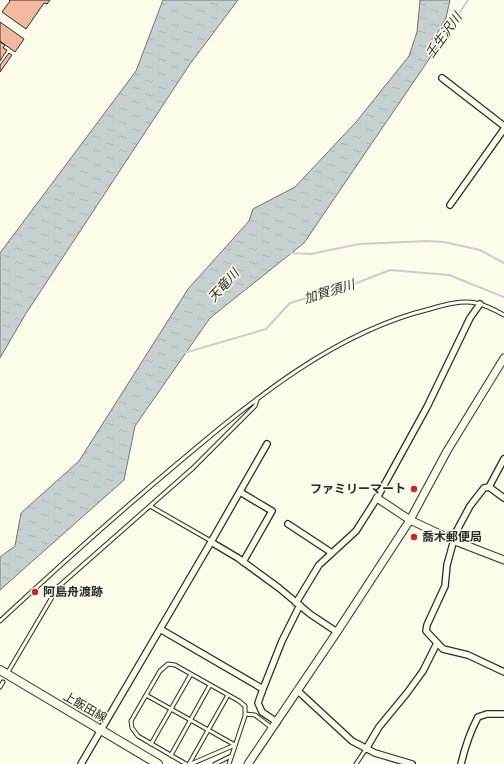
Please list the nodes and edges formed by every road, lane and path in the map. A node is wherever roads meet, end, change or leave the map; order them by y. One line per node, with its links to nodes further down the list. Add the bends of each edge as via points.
1 (442, 78): 2 (street)
2 (504, 127): 3 (street)
3 (450, 205)
4 (480, 304): 5 (lane); 7 (lane, via 460,303 437,307 390,321 315,360); 12 (street, via 470,318 427,407)
5 (504, 315)
6 (504, 358): 15 (street, via 447,452)
7 (258, 398): 14 (lane, via 255,406 193,468); 23 (lane, via 156,482)
8 (267, 444): 11 (street)
9 (504, 460): 10 (street)
10 (489, 487): 13 (street); 17 (street, via 484,488 470,506)
11 (240, 492): 18 (street); 21 (street, via 272,511)
12 (377, 498): 15 (street); 19 (street, via 356,531)
13 (504, 498)
14 (150, 506): 18 (lane); 27 (lane, via 58,587)
15 (410, 520): 17 (street); 25 (street)
16 (288, 524): 19 (street)
17 (454, 541): 20 (street); 26 (street, via 447,565 445,586 426,631)
18 (211, 542): 21 (street); 24 (street)
19 (332, 553): 22 (street, via 319,565)
20 (504, 560)
21 (243, 562): 22 (street)
22 (298, 604): 25 (street); 33 (street)
23 (0, 621)
24 (160, 629): 33 (street); 42 (street)
25 (337, 632): 34 (street)
26 (438, 642): 28 (street, via 444,649 468,656); 46 (street, via 423,671)
27 (4, 671): 42 (main road, 上飯田線)
28 (504, 672)
29 (192, 674): 31 (lane); 35 (lane, via 168,664 160,671); 37 (lane)
30 (3, 682): 32 (lane)
31 (210, 685): 36 (lane); 40 (lane)
32 (0, 687)
33 (263, 689): 41 (street, via 258,703 262,712)
34 (298, 691): 41 (street); 46 (street, via 347,737)
35 (146, 695): 37 (lane); 44 (lane, via 131,721 132,728 138,736)
36 (228, 695): 38 (lane, via 244,706); 43 (lane)
37 (171, 709): 40 (lane); 44 (lane)
38 (244, 714): 41 (lane, via 255,715); 45 (lane)
39 (504, 714): 57 (street, via 486,714 478,717 464,749)
40 (190, 720): 43 (lane); 47 (lane)
41 (274, 725): 54 (street)
42 (100, 730): 49 (street); 50 (main road, 上飯田線)
43 (208, 730): 45 (lane); 51 (lane)
44 (151, 744): 47 (lane)
45 (235, 745): 48 (lane); 51 (lane)
46 (366, 749): 55 (lane); 56 (street)
47 (171, 755): 51 (lane)
48 (232, 755): 52 (lane); 53 (lane)
49 (81, 764)
50 (158, 764)
51 (189, 764)
52 (215, 764)
53 (229, 764)
54 (248, 764)
55 (356, 764)
56 (412, 764)
57 (461, 764)

